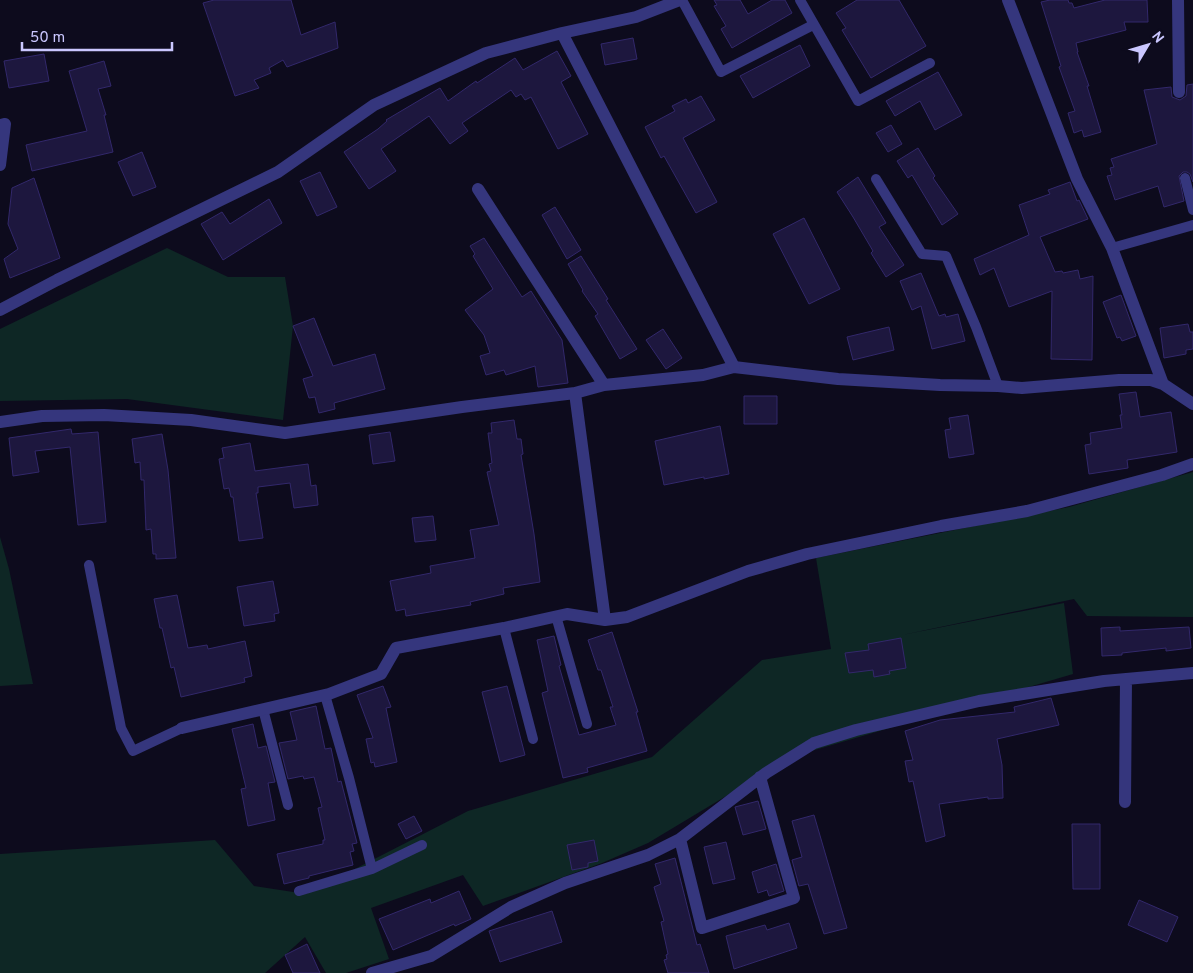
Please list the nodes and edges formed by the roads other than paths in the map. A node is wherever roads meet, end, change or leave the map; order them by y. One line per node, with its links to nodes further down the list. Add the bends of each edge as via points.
1 (681, 0): 5 (lane, via 721,72); 6 (street, via 636,17)
2 (800, 0): 5 (lane)
3 (1008, 0): 16 (street, via 1077,179)
4 (1178, 0): 8 (street)
5 (813, 25): 7 (lane, via 858,101)
6 (562, 32): 17 (street, via 486,53 374,105 278,172); 18 (street)
7 (930, 63)
8 (1179, 92)
9 (0, 125): 10 (street, via 6,124)
10 (0, 165)
11 (1185, 178): 14 (lane)
12 (876, 180): 21 (lane, via 922,254 946,256)
13 (478, 189): 20 (street)
14 (1193, 210)
15 (1193, 225): 16 (lane)
16 (1112, 248): 19 (street)
17 (0, 310)
18 (734, 367): 20 (street, via 704,375); 21 (street, via 838,379)
19 (1163, 384): 21 (street, via 1151,380 1120,380 1022,388); 23 (street)
20 (604, 385): 22 (street)
21 (998, 386)
22 (576, 393): 24 (street, via 286,433 191,420 104,415 42,416); 28 (street)
23 (1193, 404)
24 (0, 422)
25 (1193, 464): 28 (street, via 1027,511 807,554 748,571 627,617)
26 (89, 565): 35 (lane, via 121,728 133,751)
27 (556, 616): 28 (street, via 568,614); 29 (street); 34 (lane)
28 (605, 620)
29 (504, 628): 32 (street, via 396,648 381,674); 36 (lane)
30 (1193, 673): 31 (street)
31 (1126, 679): 37 (street, via 979,701 856,730 814,743); 38 (street)
32 (325, 695): 33 (street); 42 (lane)
33 (264, 709): 35 (street); 39 (lane)
34 (587, 724)
35 (182, 728)
36 (533, 739)
37 (760, 777): 40 (street); 40 (street, via 794,898 702,928)
38 (1125, 802)
39 (288, 804)
40 (680, 839): 44 (street, via 648,855 565,883 511,907 431,956)
41 (422, 845): 42 (lane)
42 (372, 869): 43 (lane)
43 (299, 891)
44 (372, 973)

